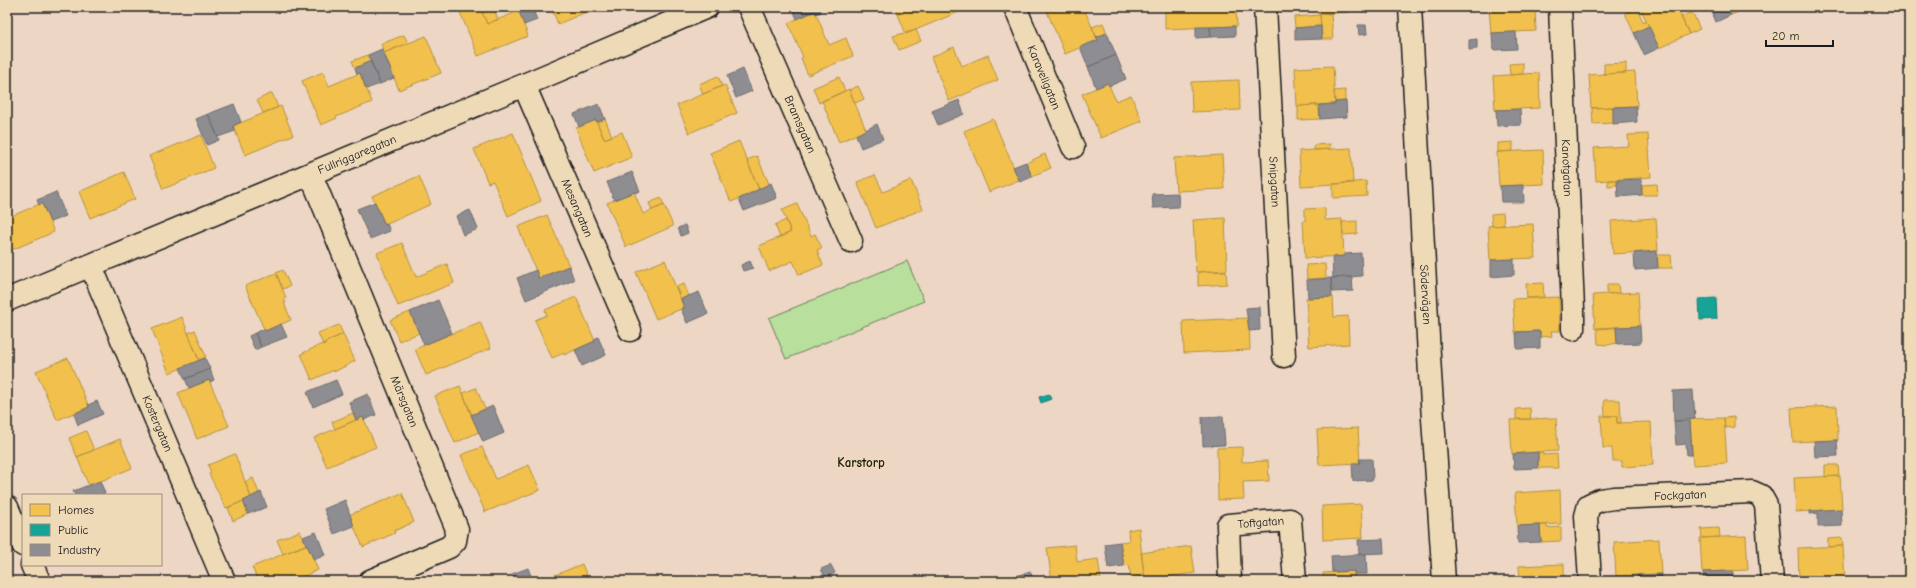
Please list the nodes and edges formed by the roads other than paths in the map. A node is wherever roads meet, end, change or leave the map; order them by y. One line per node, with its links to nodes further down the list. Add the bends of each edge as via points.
1 (707, 7): 7 (street, Fullriggaregatan)
2 (749, 7): 10 (street, Bramsgatan)
3 (1015, 7): 8 (street, Karavellgatan)
4 (1265, 7): 15 (street, Snipgatan)
5 (1410, 7): 24 (street, Södervägen)
6 (1560, 7): 13 (street, Kanotgatan)
7 (524, 85): 9 (street, Fullriggaregatan); 14 (street, Mesangatan)
8 (1073, 147)
9 (311, 175): 11 (street, Fullriggaregatan); 21 (street, Märsgatan, via 457,530 455,541 449,547)
10 (851, 241)
11 (91, 266): 12 (street, Fullriggaregatan); 20 (street, Kostergatan)
12 (7, 300)
13 (1573, 329)
14 (630, 330)
15 (1284, 356)
16 (7, 507): 17 (street)
17 (22, 543)
18 (32, 566): 19 (street)
19 (38, 581)
20 (224, 581)
21 (370, 581)
22 (1230, 581): 23 (street, Toftgatan, via 1228,525 1290,520)
23 (1296, 581)
24 (1444, 581)
25 (1590, 581): 26 (street, Fockgatan, via 1586,516 1589,505 1614,498 1752,492 1761,496 1766,505)
26 (1772, 581)

